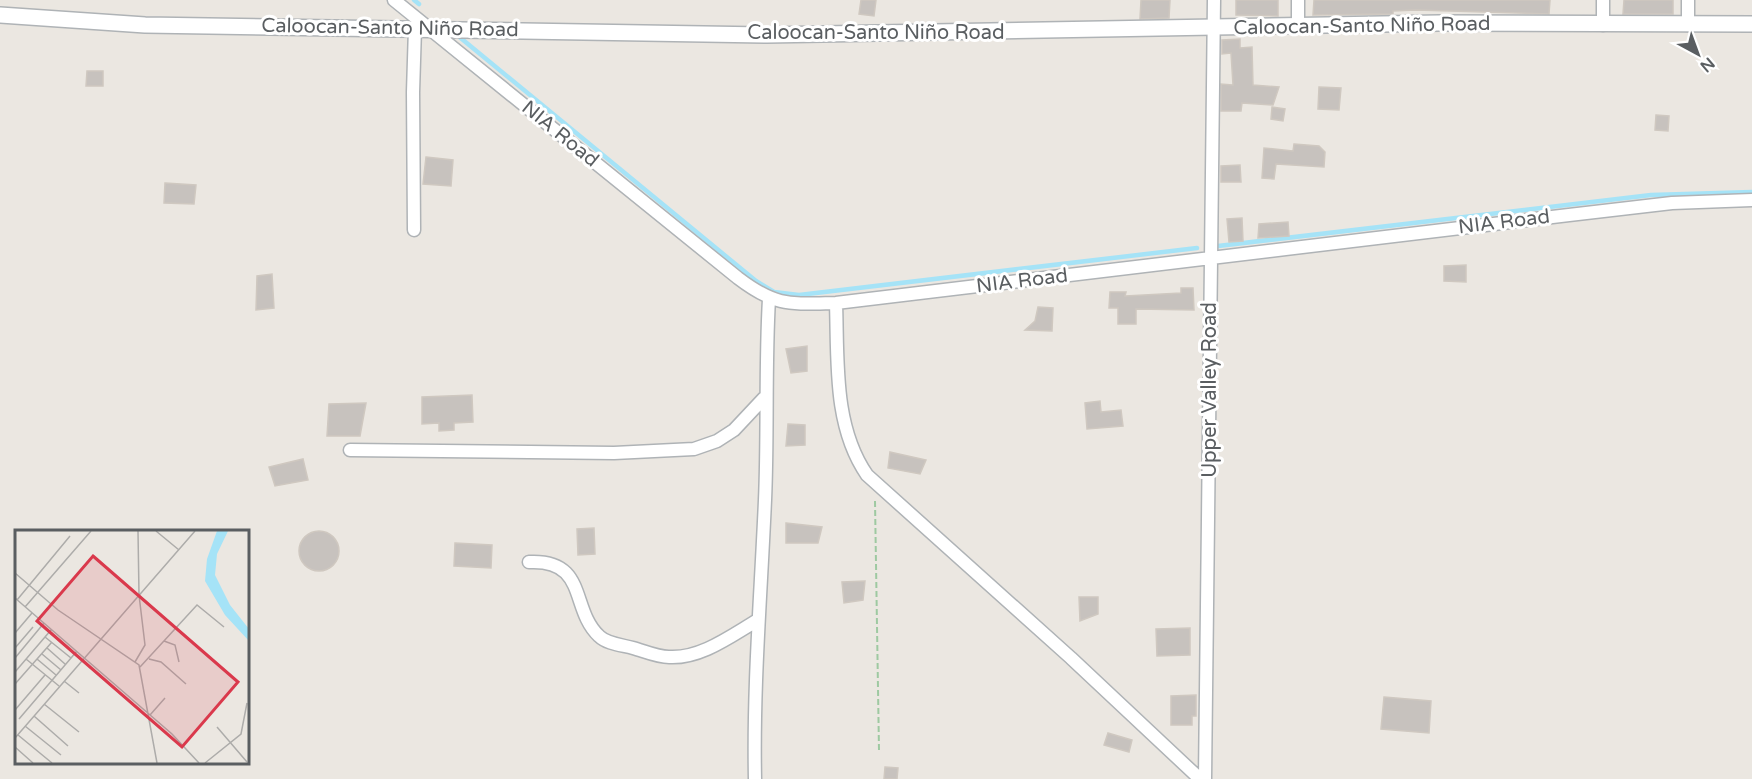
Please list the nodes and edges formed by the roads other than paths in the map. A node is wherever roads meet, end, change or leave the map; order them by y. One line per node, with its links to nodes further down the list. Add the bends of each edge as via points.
1 (394, 0): 11 (street, NIA Road)
2 (1214, 0): 12 (street, Upper Valley Road)
3 (1298, 0): 10 (street)
4 (1603, 0): 8 (street)
5 (1688, 0): 9 (street)
6 (0, 15): 11 (street, Caloocan-Santo Niño Road, via 146,25)
7 (1752, 24): 9 (street, Caloocan-Santo Niño Road)
8 (1603, 25): 9 (street, Caloocan-Santo Niño Road); 10 (street, Caloocan-Santo Niño Road)
9 (1688, 25)
10 (1298, 26): 12 (street, Caloocan-Santo Niño Road)
11 (421, 28): 12 (street, Caloocan-Santo Niño Road, via 824,35); 14 (street, via 412,92); 16 (street, NIA Road)
12 (1214, 29): 15 (street, Upper Valley Road)
13 (1752, 200): 15 (street, NIA Road, via 1638,207)
14 (414, 230)
15 (1211, 258): 17 (street, NIA Road); 24 (street, Upper Valley Road)
16 (769, 299): 17 (street, NIA Road, via 784,303); 18 (street)
17 (836, 303): 23 (street, via 842,412 858,462 876,486 1071,658)
18 (764, 398): 19 (street, via 734,430 694,449 623,453); 21 (street, via 765,498)
19 (350, 450)
20 (529, 562): 21 (street, via 552,564 564,572 598,635 657,655 668,657 698,651)
21 (758, 620): 22 (street)
22 (755, 779)
23 (1200, 779)
24 (1205, 779)

